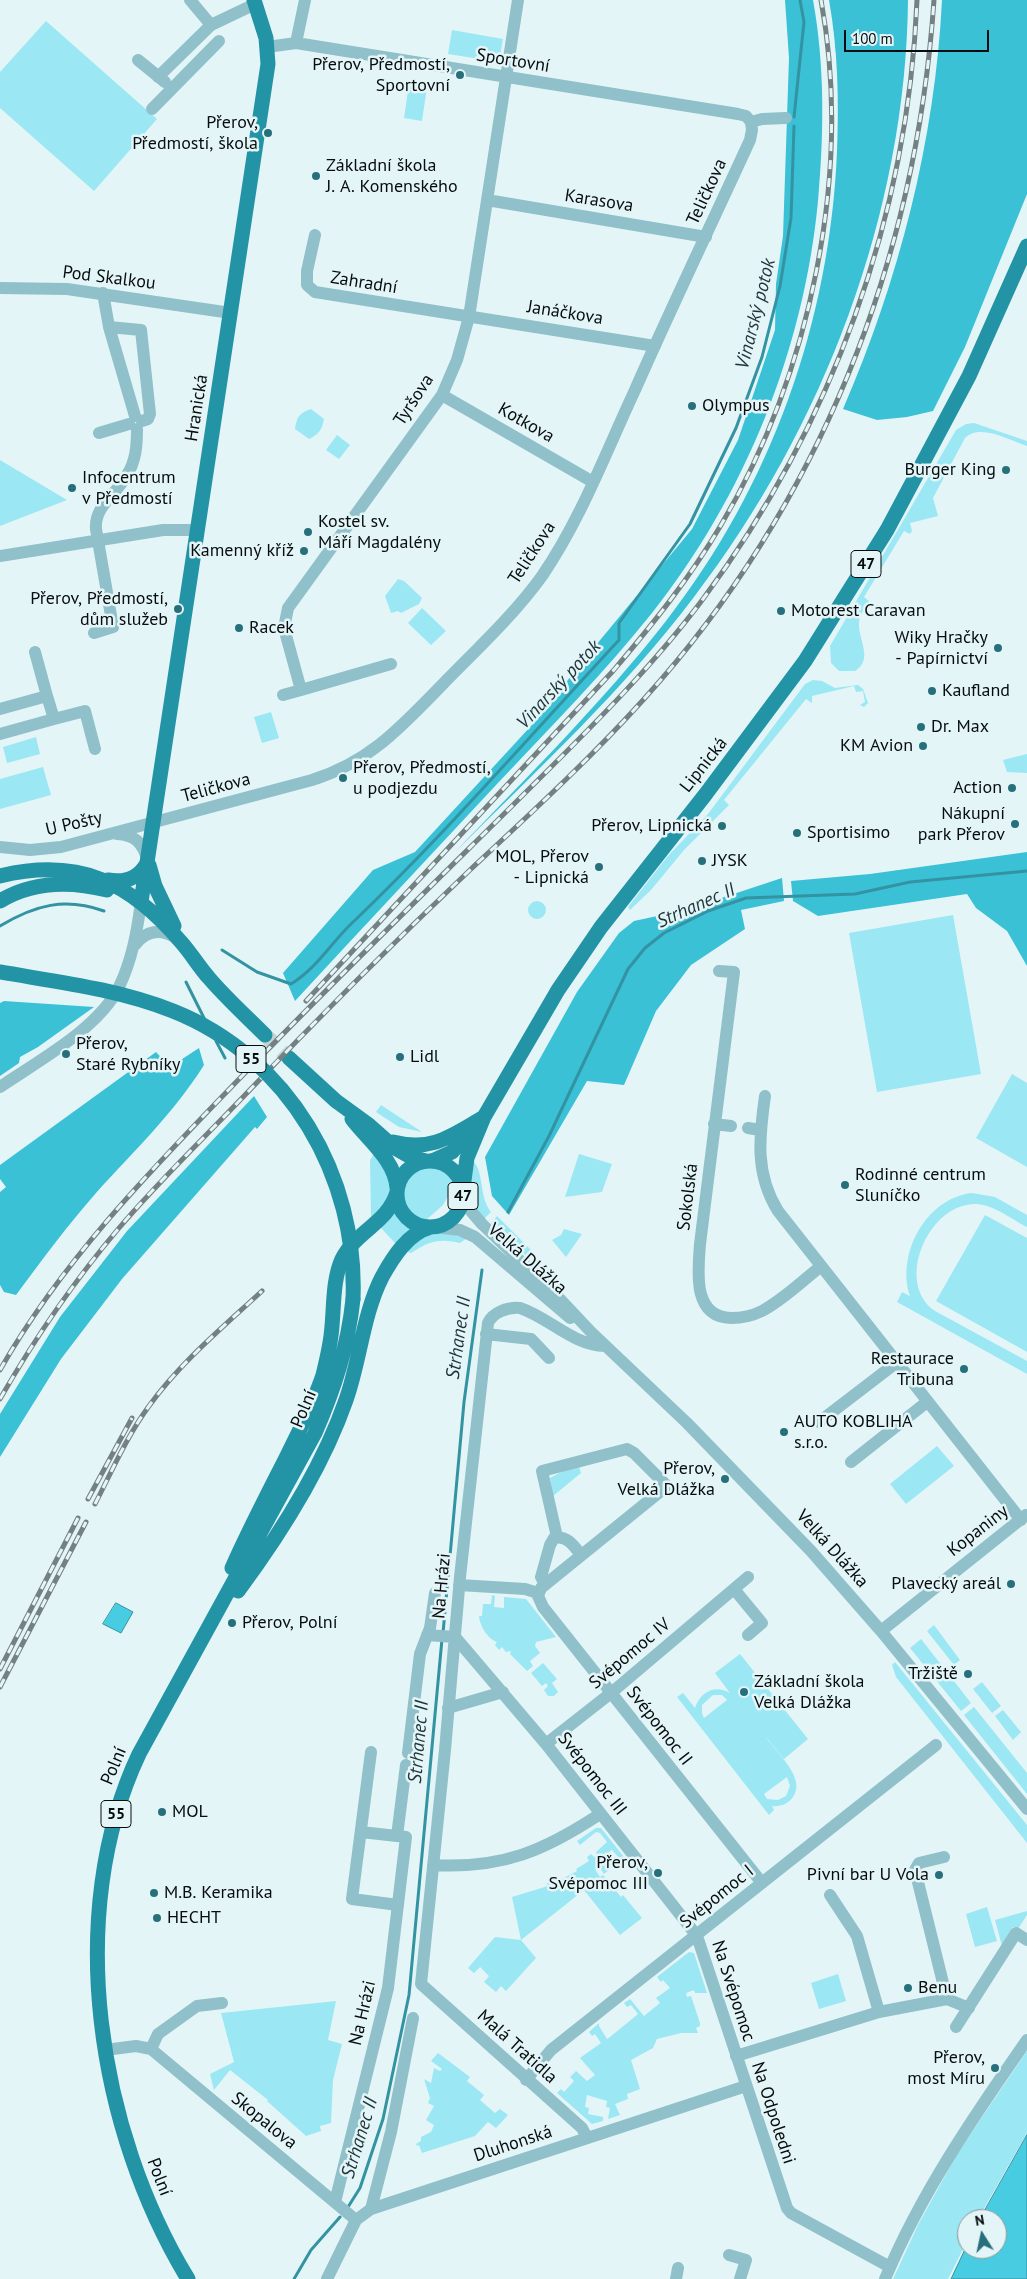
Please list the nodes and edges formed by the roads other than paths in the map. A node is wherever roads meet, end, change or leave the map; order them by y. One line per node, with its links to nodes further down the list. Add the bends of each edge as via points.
1 (190, 0): 5 (street)
2 (305, 0): 7 (street)
3 (518, 0): 11 (street, Tyršova)
4 (255, 2): 5 (street); 8 (main road, Hranická)
5 (210, 25): 10 (street)
6 (219, 41): 12 (street)
7 (296, 43): 8 (street, Sportovní); 11 (street, Sportovní)
8 (268, 47): 22 (main road, Hranická, via 267,74)
9 (138, 60): 10 (street)
10 (158, 77): 12 (street)
11 (507, 78): 15 (street, Sportovní, via 738,114); 16 (street, Tyršova)
12 (172, 88): 13 (street)
13 (152, 109)
14 (786, 118): 15 (street)
15 (751, 122): 18 (street, Teličkova, via 750,140)
16 (487, 200): 18 (street, Karasova); 23 (street, Tyršova)
17 (315, 235): 23 (street, Zahradní, via 307,285 315,292)
18 (706, 237): 25 (street, Teličkova)
19 (1027, 246): 60 (main road, Lipnická / 47, via 988,337 887,530 805,661 596,933 538,1021)
20 (0, 288): 21 (street, Pod Skalkou)
21 (103, 293): 22 (street, Pod Skalkou); 24 (street)
22 (231, 313): 30 (main road, Hranická)
23 (469, 317): 25 (street, Janáčkova); 26 (street, Tyršova, via 457,360)
24 (109, 327): 27 (street); 27 (street, via 141,330 150,414 148,419)
25 (654, 346): 29 (street, Teličkova)
26 (442, 395): 29 (street, Kotkova); 36 (street, Tyršova, via 288,608 284,628)
27 (136, 423): 28 (street); 31 (street, via 136,449 130,470 97,516)
28 (99, 432)
29 (593, 482): 43 (street, Teličkova, via 560,546 531,590 432,695 371,753 326,776)
30 (198, 530): 31 (street, via 163,530); 43 (main road, Hranická)
31 (98, 540): 32 (street); 33 (street, via 113,627)
32 (0, 556)
33 (94, 632)
34 (35, 652): 38 (street)
35 (391, 664): 36 (street)
36 (300, 690): 37 (street)
37 (283, 695)
38 (47, 696): 39 (street); 40 (street)
39 (0, 709)
40 (54, 719): 41 (street); 42 (street, via 85,711)
41 (0, 734)
42 (95, 749)
43 (154, 823): 44 (street, U Pošty); 46 (main road, Hranická)
44 (107, 835): 45 (street, U Pošty, via 48,849); 46 (street, via 124,834 136,838)
45 (0, 847)
46 (148, 861): 48 (main road, via 142,871 131,878); 50 (main road, Hranická); 51 (main road, via 160,898)
47 (0, 876): 48 (main road, via 49,870)
48 (103, 879): 50 (main road)
49 (0, 901): 50 (main road, via 26,889 67,884 94,887)
50 (141, 902): 51 (main road); 52 (street)
51 (183, 944): 52 (street, via 157,931 146,934); 55 (main road, via 213,983)
52 (134, 945): 57 (street, via 118,989 102,1011 72,1038)
53 (719, 970): 61 (street, Sokolská, via 734,972)
54 (0, 972): 88 (main road, Polní / 55, bridge, via 94,988 154,1004 210,1028 259,1065 298,1111 329,1163 348,1224 353,1265 352,1299 341,1363 315,1433)
55 (265, 1035)
56 (289, 1058): 59 (main road)
57 (0, 1087)
58 (766, 1096): 68 (street, via 754,1129 769,1196)
59 (336, 1101): 63 (main road); 65 (main road, via 389,1163 396,1177)
60 (484, 1117): 63 (main road, via 430,1145); 64 (main road, Lipnická / 47, via 452,1152); 66 (main road, Lipnická / 47, via 467,1158)
61 (714, 1124): 62 (street); 68 (street, Sokolská, via 698,1271 707,1307 721,1317 756,1314)
62 (731, 1126)
63 (387, 1141): 64 (main road, via 402,1153)
64 (429, 1161): 65 (main road, 47, via 407,1170); 66 (main road, 47, via 452,1169)
65 (397, 1190): 67 (main road, 47, via 405,1216 419,1225); 88 (main road, via 385,1216 353,1243 342,1259 335,1284 330,1344 319,1387 248,1531)
66 (463, 1190): 67 (main road, 47, via 460,1208 454,1217); 70 (street, Velká Dlážka, via 474,1215)
67 (433, 1227): 70 (street, Velká Dlážka, via 452,1228 472,1235 538,1293); 88 (main road, via 422,1230 402,1246 385,1272 372,1303 352,1382 332,1433 279,1534)
68 (820, 1267): 73 (street)
69 (487, 1332): 71 (street, via 492,1316 517,1307 591,1345); 72 (street, via 531,1339); 81 (street, Na Hrázi)
70 (591, 1332): 71 (street, Velká Dlážka)
71 (605, 1346): 85 (street, Velká Dlážka, via 762,1498)
72 (549, 1358)
73 (896, 1363): 74 (street); 75 (street)
74 (927, 1402): 76 (street); 77 (street)
75 (819, 1422)
76 (851, 1462)
77 (1024, 1517): 85 (street, Kopaniny)
78 (557, 1537): 79 (street, via 568,1540); 79 (street, via 542,1471 622,1450 634,1453 667,1486); 82 (street, via 551,1542 544,1561)
79 (582, 1555): 82 (street)
80 (748, 1578): 83 (street, Svépomoc IV)
81 (459, 1585): 82 (street); 87 (street, Na Hrázi)
82 (541, 1588): 90 (street, Svépomoc II, via 542,1607)
83 (734, 1590): 86 (street, via 762,1623); 90 (street, Svépomoc IV)
84 (435, 1593): 87 (street, Na Hrázi, via 430,1628)
85 (882, 1631): 95 (street, Velká Dlážka)
86 (748, 1635)
87 (441, 1636): 89 (street, Svépomoc III); 91 (street, Na Hrázi); 98 (street, Na Hrázi, via 420,1654)
88 (199, 1645): 115 (main road, Polní / 55, via 132,1769 111,1831 98,1939)
89 (503, 1692): 91 (street); 92 (street, Svépomoc III)
90 (611, 1692): 92 (street, Svépomoc IV); 101 (street, Svépomoc II)
91 (448, 1708): 100 (street, Na Hrázi)
92 (546, 1744): 96 (street, Svépomoc III)
93 (936, 1746): 101 (street, Svépomoc I)
94 (371, 1752): 97 (street)
95 (1027, 1809)
96 (600, 1814): 100 (street, via 555,1842 507,1860 464,1866); 104 (street, Svépomoc III)
97 (361, 1832): 98 (street); 103 (street, via 352,1899)
98 (397, 1836): 103 (street, Na Hrázi, via 406,1836)
99 (944, 1857): 107 (street, via 919,1863 915,1870)
100 (433, 1864): 106 (street, Na Hrázi)
101 (762, 1883): 104 (street, Svépomoc I)
102 (830, 1895): 110 (street, via 857,1936)
103 (398, 1905): 120 (street, Na Hrázi, via 388,1988)
104 (697, 1936): 116 (street, Na Svépomoc); 117 (street, Svépomoc I, via 551,2050)
105 (1022, 1936): 109 (street)
106 (420, 1984): 117 (street, Malá Tratidla)
107 (946, 1998): 109 (street); 110 (street, Na Odpoledni)
108 (222, 2003): 114 (street, via 197,2006 158,2034)
109 (969, 2008): 112 (street)
110 (879, 2012): 116 (street, Na Odpoledni)
111 (413, 2018): 121 (street, via 391,2132)
112 (956, 2027)
113 (1027, 2040): 124 (street, via 941,2169)
114 (151, 2049): 115 (street, via 136,2046); 120 (street, Skopalova)
115 (105, 2050): 125 (main road, Polní / 55, via 119,2116 139,2179 163,2235)
116 (736, 2056): 118 (street, Na Odpoledni)
117 (526, 2080): 119 (street, Malá Tratidla, via 582,2128)
118 (746, 2086): 119 (street, Dluhonská); 124 (street, Na Odpoledni, via 787,2208)
119 (586, 2138): 121 (street, Dluhonská)
120 (335, 2202): 122 (street, Skopalova)
121 (371, 2209): 122 (street, Dluhonská)
122 (356, 2220): 126 (street, Dluhonská)
123 (728, 2255): 127 (street, via 746,2260)
124 (890, 2267): 128 (street)
125 (188, 2279)
126 (327, 2279)
127 (740, 2279)
128 (885, 2279)

